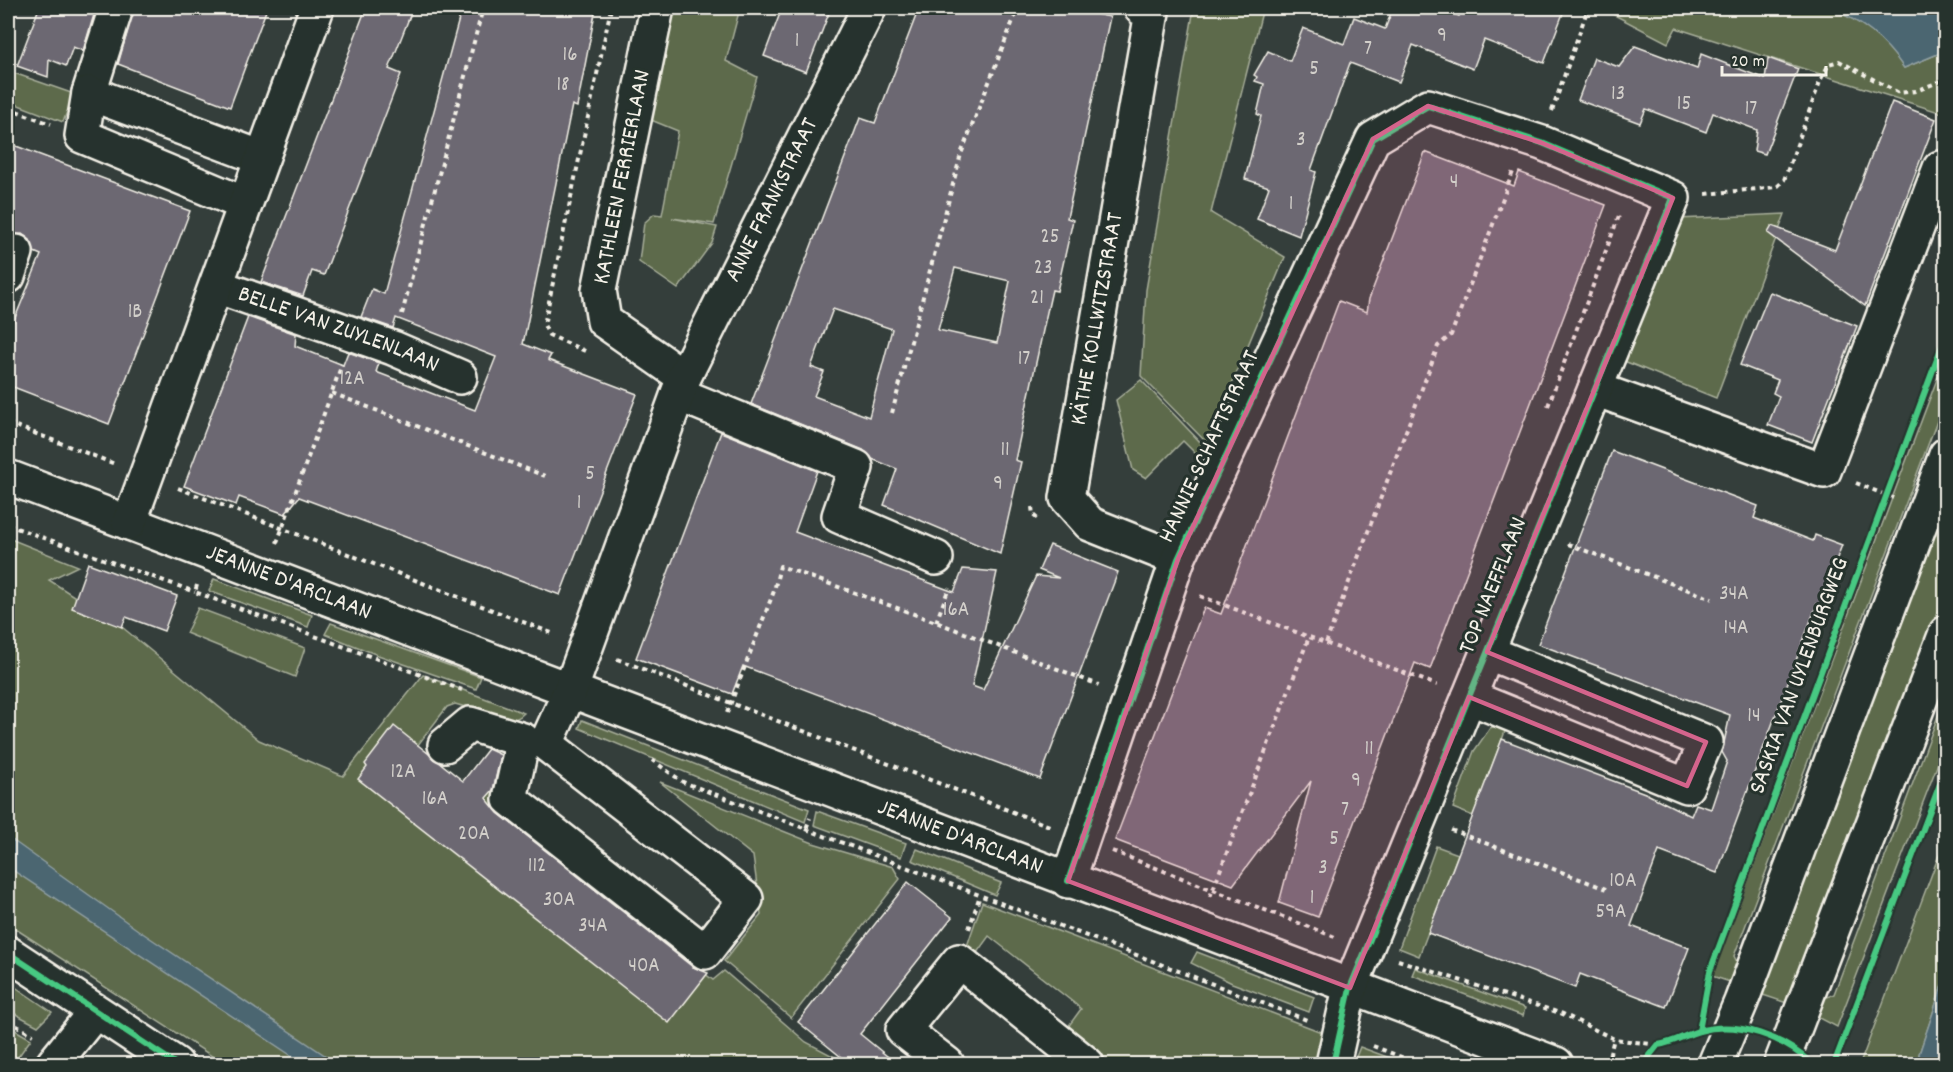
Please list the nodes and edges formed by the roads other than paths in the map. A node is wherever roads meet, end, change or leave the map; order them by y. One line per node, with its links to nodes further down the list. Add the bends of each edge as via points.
1 (116, 8): 6 (street)
2 (316, 8): 7 (street, BELLE VAN ZUYLENLAAN)
3 (657, 8): 13 (street, KATHLEEN FERRIERLAAN, via 599,290 604,321)
4 (869, 8): 13 (street, ANNE FRANKSTRAAT)
5 (1147, 10): 19 (street, KÄTHE KOLLWITZSTRAAT, via 1067,498 1090,524)
6 (89, 93): 7 (street); 10 (street, via 82,136)
7 (262, 158): 10 (street, BELLE VAN ZUYLENLAAN)
8 (1940, 168): 14 (street, via 1824,471)
9 (1673, 198): 14 (street, TOP NAEFFLAAN); 19 (street, HANNIE SCHAFTSTRAAT, via 1534,140 1428,105 1373,139)
10 (245, 204): 11 (street, BELLE VAN ZUYLENLAAN)
11 (216, 286): 12 (street, BELLE VAN ZUYLENLAAN, via 393,348); 17 (street, BELLE VAN ZUYLENLAAN)
12 (460, 377)
13 (681, 385): 18 (street, via 856,467 839,516); 22 (street, ANNE FRANKSTRAAT)
14 (1595, 389): 21 (street, TOP NAEFFLAAN)
15 (1946, 455): 36 (street)
16 (8, 477): 17 (street, JEANNE D'ARCLAAN)
17 (129, 524): 22 (street, JEANNE D'ARCLAAN)
18 (936, 558)
19 (1174, 572): 26 (street, HANNIE SCHAFTSTRAAT)
20 (1946, 633): 37 (street)
21 (1487, 652): 23 (street, TOP NAEFFLAAN); 23 (street, TOP NAEFFLAAN, via 1706,742 1687,786)
22 (570, 691): 24 (street); 26 (street, JEANNE D'ARCLAAN)
23 (1469, 697): 28 (street, TOP NAEFFLAAN)
24 (535, 742): 24 (street, via 746,899 705,952 510,799); 25 (street, via 470,724)
25 (445, 746)
26 (1068, 881): 28 (street, JEANNE D'ARCLAAN)
27 (8, 953): 29 (street)
28 (1350, 988): 34 (street); 35 (street, JEANNE D'ARCLAAN)
29 (95, 1012): 30 (street); 31 (street)
30 (53, 1065)
31 (176, 1065)
32 (947, 1065): 33 (street, via 903,1030 958,961)
33 (1088, 1065)
34 (1333, 1065)
35 (1556, 1065)
36 (1714, 1065)
37 (1780, 1065)

